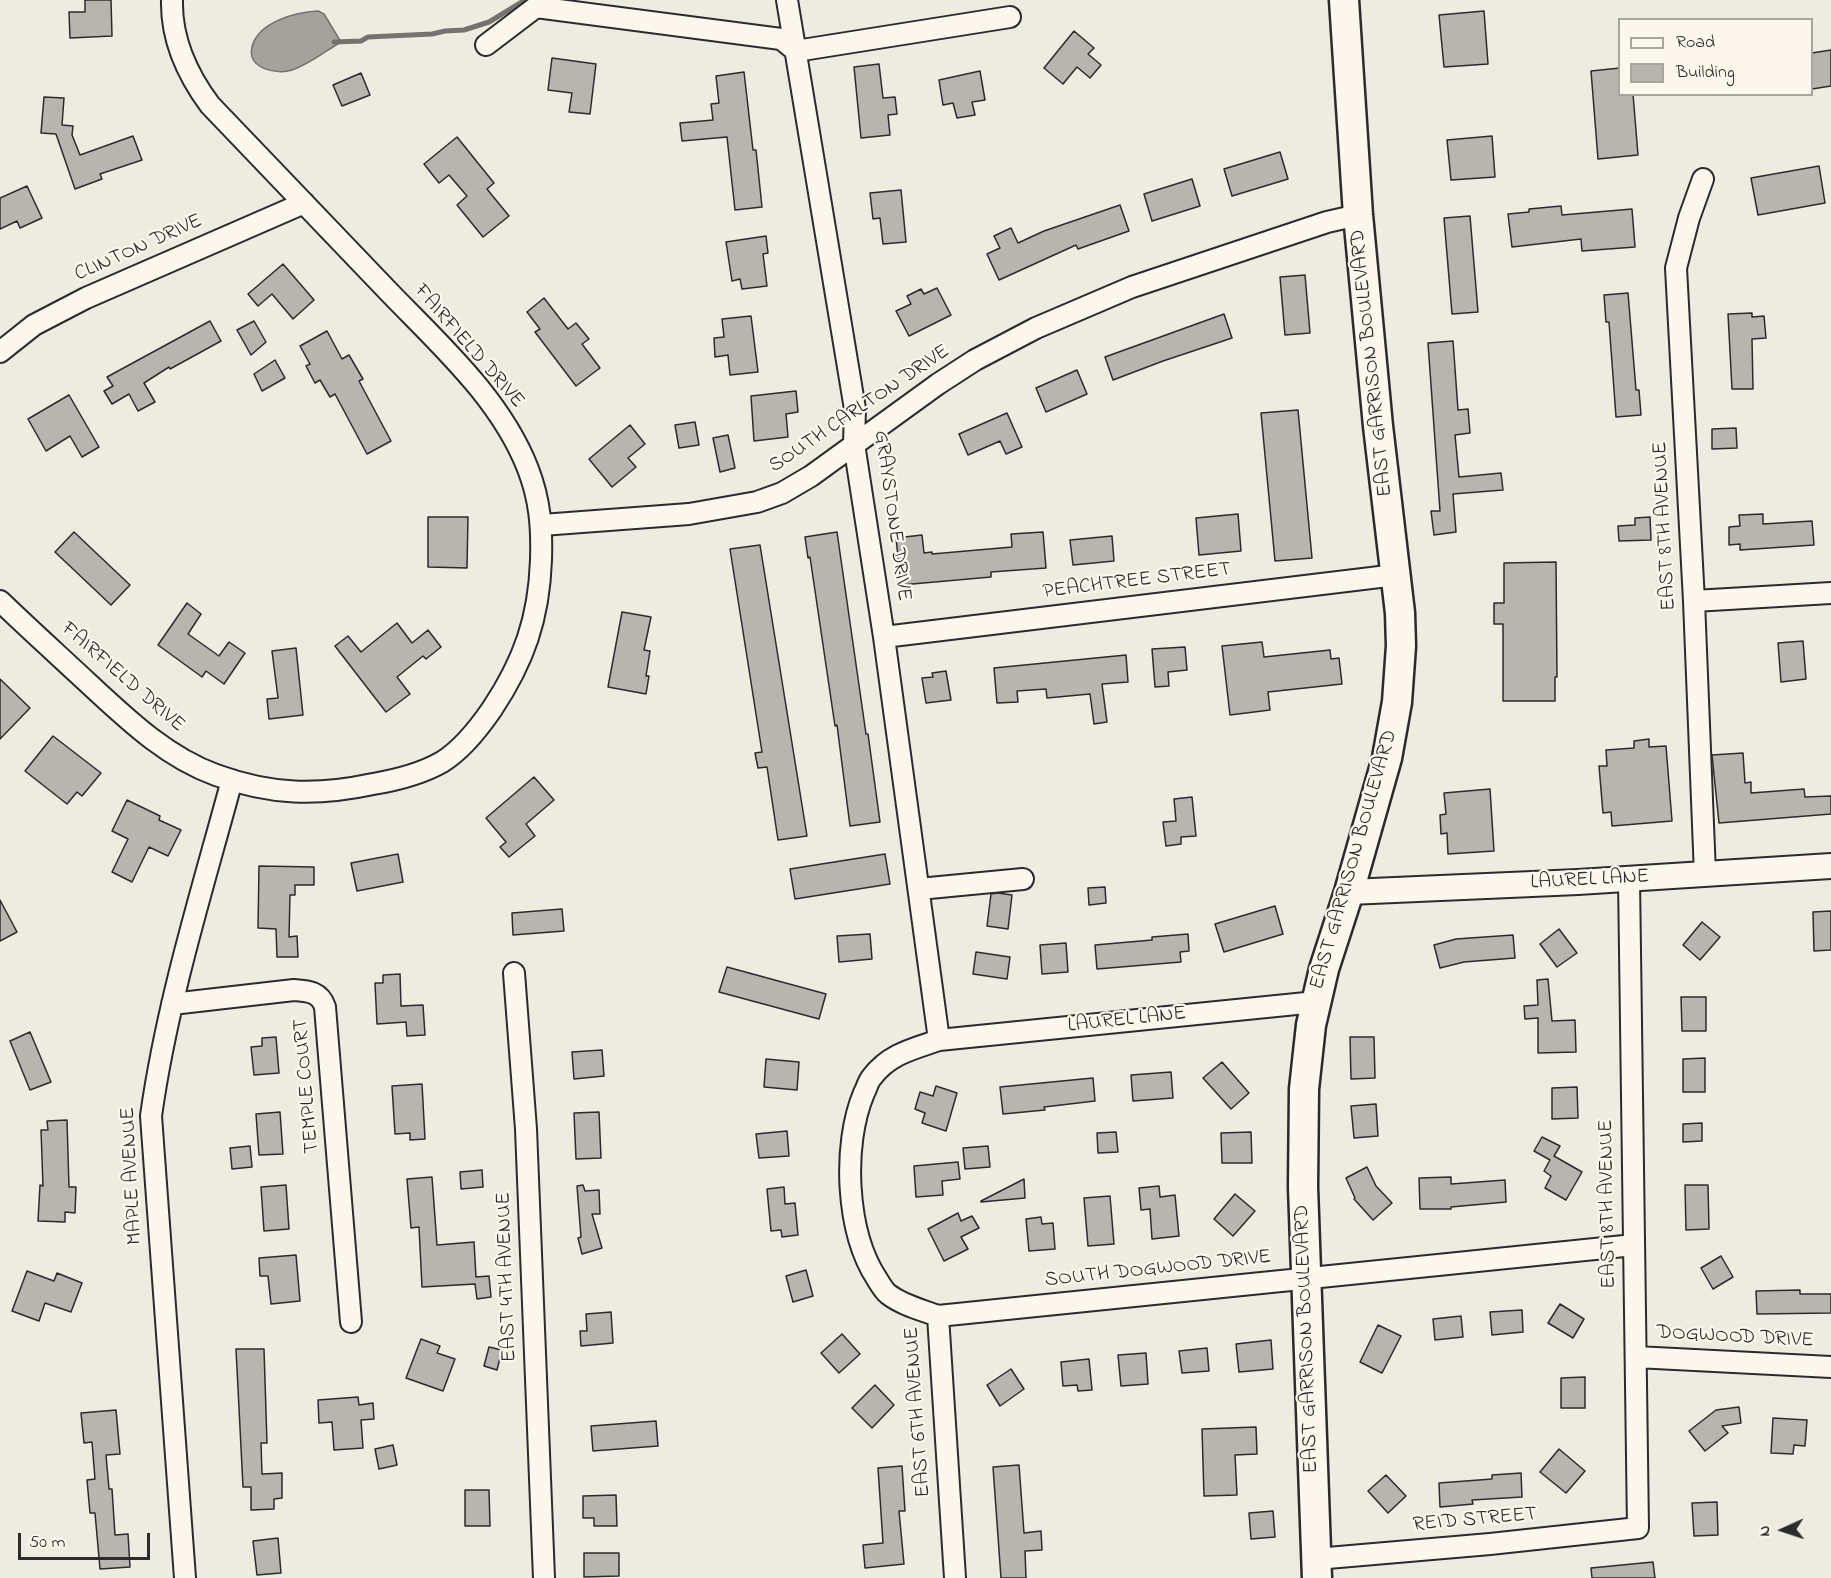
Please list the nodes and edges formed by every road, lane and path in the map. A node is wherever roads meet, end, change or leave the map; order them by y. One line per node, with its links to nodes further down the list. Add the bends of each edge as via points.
1 (172, 0): 8 (street, FAIRFIELD DRIVE, via 176,40 197,88)
2 (787, 0): 6 (street, GRAYSTONE DRIVE)
3 (1344, 0): 9 (main road, EAST GARRISON BOULEVARD)
4 (1011, 17): 6 (street)
5 (486, 45): 6 (street, via 536,8 781,39)
6 (796, 51): 11 (street, GRAYSTONE DRIVE, via 855,409)
7 (1703, 179): 15 (street, EAST 8TH AVENUE, via 1676,268)
8 (304, 203): 10 (street, CLINTON DRIVE, via 86,298 34,325); 12 (street, FAIRFIELD DRIVE, via 497,412 528,469)
9 (1358, 215): 11 (street, SOUTH CARLTON DRIVE, via 1132,287 1036,328 975,360); 13 (main road, EAST GARRISON BOULEVARD)
10 (0, 352)
11 (854, 444): 12 (street, SOUTH CARLTON DRIVE, via 811,476 756,502 689,514); 17 (street, GRAYSTONE DRIVE)
12 (542, 525): 18 (street, FAIRFIELD DRIVE, via 540,592 526,646 484,720 445,760 393,780 337,792 280,790)
13 (1396, 575): 17 (street, PEACHTREE STREET); 24 (main road, EAST GARRISON BOULEVARD, via 1401,646 1397,702 1387,758)
14 (1831, 593): 15 (street)
15 (1694, 601): 20 (street, EAST 8TH AVENUE)
16 (0, 602): 18 (street, FAIRFIELD DRIVE, via 123,715 177,758)
17 (884, 637): 23 (street, GRAYSTONE DRIVE)
18 (232, 780): 27 (street, MAPLE AVENUE)
19 (1831, 866): 20 (street, LAUREL LANE)
20 (1705, 874): 22 (street, LAUREL LANE)
21 (1023, 879): 23 (street)
22 (1629, 879): 24 (street, LAUREL LANE); 29 (street, EAST 8TH AVENUE)
23 (919, 890): 28 (street, GRAYSTONE DRIVE)
24 (1349, 892): 26 (main road, EAST GARRISON BOULEVARD)
25 (514, 974): 38 (street, EAST 4TH AVENUE, via 526,1141)
26 (1316, 1002): 28 (street, LAUREL LANE); 30 (main road, EAST GARRISON BOULEVARD, via 1304,1089)
27 (172, 1004): 32 (street, TEMPLE COURT, via 294,990 318,994 323,1001); 37 (street, MAPLE AVENUE, via 151,1116)
28 (939, 1040): 31 (street, EAST 6TH AVENUE, via 891,1058 871,1078 860,1103 851,1159 855,1216 871,1270 887,1293)
29 (1634, 1245): 30 (street, SOUTH DOGWOOD DRIVE); 33 (street, EAST 8TH AVENUE)
30 (1306, 1279): 31 (street, SOUTH DOGWOOD DRIVE); 36 (main road, EAST GARRISON BOULEVARD)
31 (938, 1316): 39 (street, EAST 6TH AVENUE)
32 (351, 1322)
33 (1636, 1357): 34 (street, DOGWOOD DRIVE); 35 (street, EAST 8TH AVENUE)
34 (1831, 1367)
35 (1638, 1528): 36 (street, REID STREET)
36 (1316, 1569)
37 (185, 1578)
38 (544, 1578)
39 (954, 1578)

